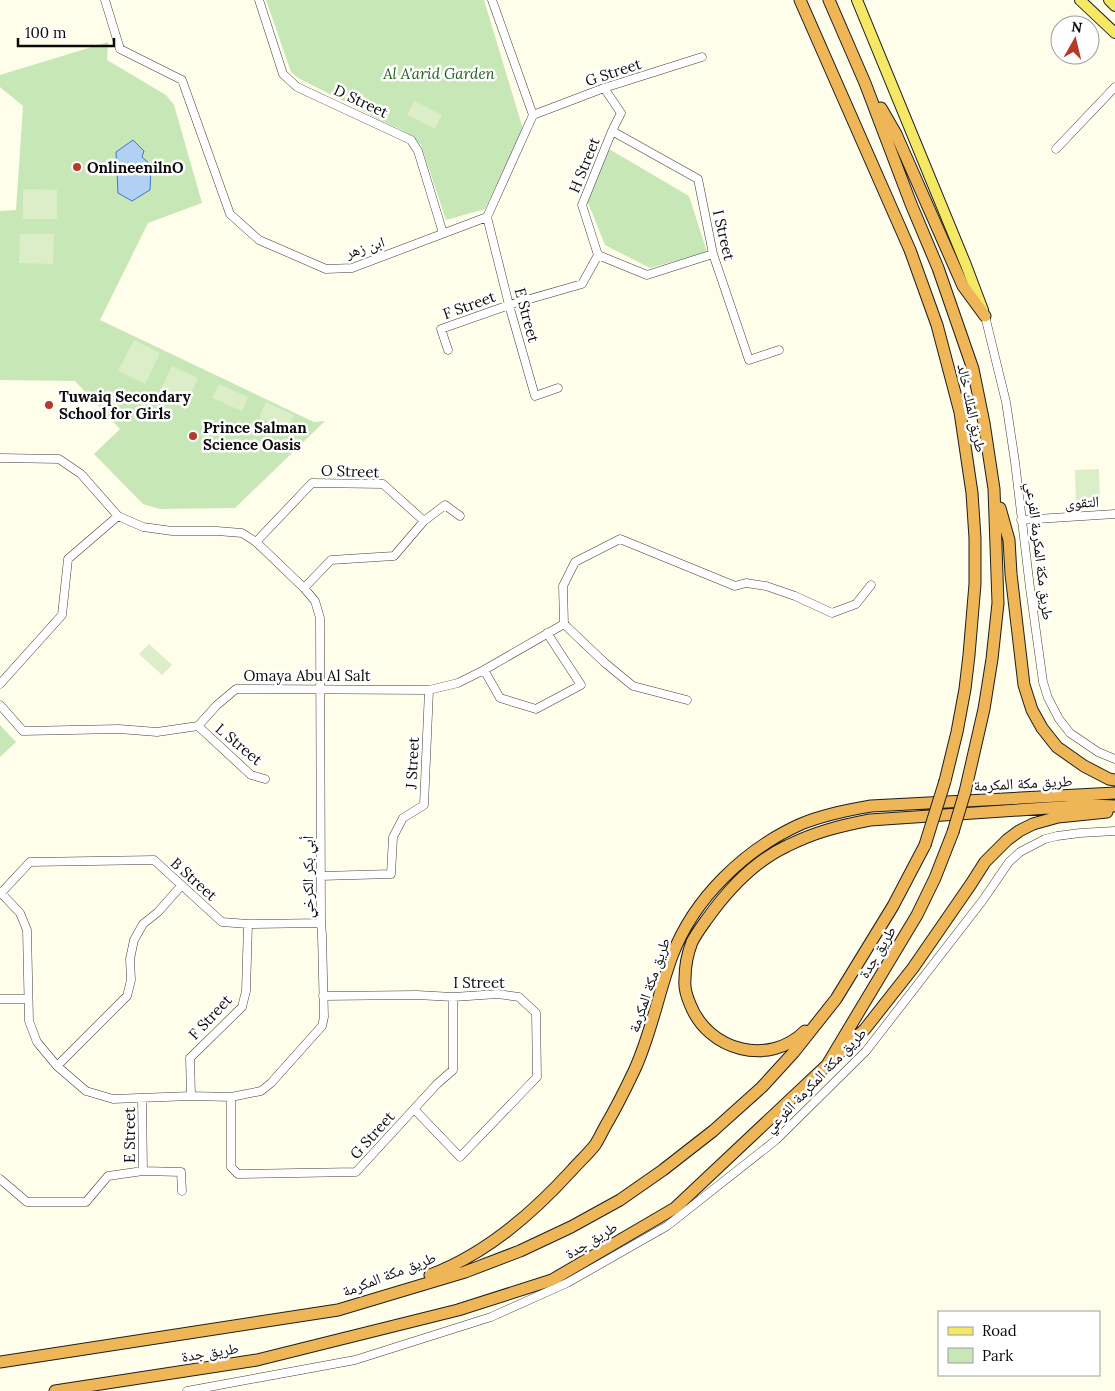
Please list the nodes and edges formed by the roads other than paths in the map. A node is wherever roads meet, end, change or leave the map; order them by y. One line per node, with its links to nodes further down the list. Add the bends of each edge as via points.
1 (105, 0): 21 (street, ابن زهر, via 120,49 182,80 230,214 259,240 326,269 352,268)
2 (259, 0): 21 (street, D Street, via 283,74 298,86 411,140 418,151)
3 (492, 0): 17 (street)
4 (800, 0): 56 (highway, طريق الملك خالد, bridge, via 910,250 937,325 960,412 972,493 975,584 969,655 957,732)
5 (829, 0): 12 (highway, طريق الملك خالد)
6 (838, 0): 12 (highway)
7 (857, 0): 25 (main road)
8 (1080, 0): 11 (main road)
9 (1109, 0): 10 (main road)
10 (1115, 6)
11 (1115, 33)
12 (844, 35): 14 (highway, طريق الملك خالد)
13 (702, 57): 16 (street, G Street)
14 (865, 83): 25 (highway, via 896,134 963,286); 30 (highway, طريق الملك خالد, via 938,268 973,369)
15 (1115, 87): 19 (street)
16 (604, 88): 17 (street, G Street); 18 (street, H Street, via 621,113)
17 (533, 115): 20 (street)
18 (612, 130): 22 (street, I Street, via 698,179); 23 (street, H Street, via 582,205)
19 (1056, 149)
20 (487, 217): 21 (street, ابن زهر); 24 (street, E Street)
21 (442, 234)
22 (713, 254): 23 (street, via 647,275); 27 (street, I Street, via 749,360)
23 (598, 255): 24 (street, F Street, via 582,284)
24 (509, 305): 26 (street, F Street, via 441,329); 28 (street, E Street, via 535,396)
25 (985, 316): 34 (street, طريق مكة المكرمة الفرعي, via 1006,402)
26 (448, 350)
27 (779, 350)
28 (558, 388)
29 (0, 458): 32 (street, أبي بكر الكرخي, via 59,459 81,474)
30 (994, 489): 50 (highway, via 1009,540 1024,686 1032,710 1057,747 1084,766); 55 (highway, طريق الملك خالد, bridge, via 998,612 984,709)
31 (1115, 514): 34 (street, التقوى)
32 (118, 516): 36 (street, أبي بكر الكرخي, via 143,527 172,532 242,533); 42 (street, via 68,559 62,615)
33 (460, 516): 35 (street, via 445,505)
34 (1021, 520): 48 (street, طريق مكة المكرمة الفرعي, via 1043,682 1048,698 1070,733)
35 (424, 521): 36 (street, O Street, via 383,484 312,483); 38 (street, via 394,556 331,560)
36 (256, 542): 38 (street, أبي بكر الكرخي)
37 (871, 585): 39 (street, via 856,604 832,613 766,586 746,583 735,586 620,539 575,562 563,586)
38 (304, 588): 43 (street, أبي بكر الكرخي, via 314,600 320,618)
39 (564, 624): 40 (street, Omaya Abu Al Salt); 45 (street, via 633,686)
40 (547, 633): 41 (street, Omaya Abu Al Salt); 41 (street, via 581,685 536,708 500,698)
41 (484, 670): 44 (street, Omaya Abu Al Salt, via 458,683)
42 (0, 684)
43 (321, 689): 44 (street, Omaya Abu Al Salt); 47 (street, Omaya Abu Al Salt, via 236,689); 57 (street, أبي بكر الكرخي)
44 (430, 690): 57 (street, J Street, via 424,804 402,818 393,837 392,874)
45 (687, 700)
46 (0, 705): 47 (street, via 23,730 157,732)
47 (198, 726): 49 (street, L Street, via 251,775)
48 (1115, 759)
49 (265, 779)
50 (1115, 780)
51 (1115, 793): 76 (highway, طريق مكة المكرمة, via 871,806 837,812 801,824 770,841 738,863 687,924 673,955 635,1070 595,1145 554,1190 523,1219 448,1268)
52 (1115, 806): 66 (highway, طريق مكة المكرمة, via 870,820 836,826 785,847 763,861 721,899 692,942 684,980 694,1016 722,1042 740,1049 763,1051 781,1047 797,1038)
53 (1115, 811): 67 (highway, via 1058,817 1033,824 1007,840 985,862 914,968 865,1029)
54 (1115, 831): 79 (street, طريق مكة المكرمة الفرعي, via 1058,836 1020,852 1009,862 866,1051 776,1140 666,1226 567,1283 491,1317 355,1360)
55 (954, 832): 67 (highway, طريق جدة, via 916,915)
56 (925, 845): 66 (highway, طريق جدة, via 893,906)
57 (321, 876): 61 (street, أبي بكر الكرخي)
58 (181, 886): 59 (street, B Street, via 154,860 30,862); 60 (street, B Street, via 222,922); 68 (street, via 144,924 134,940 127,996)
59 (0, 893): 65 (street, أبي بكر الكرخي, via 20,913 27,930)
60 (248, 924): 61 (street, B Street); 69 (street, F Street, via 246,991 242,1007 190,1058)
61 (321, 924): 62 (street, أبي بكر الكرخي)
62 (323, 996): 63 (street, I Street); 70 (street, أبي بكر الكرخي, via 322,1026 272,1083 262,1091)
63 (452, 997): 72 (street, G Street, via 453,1070); 72 (street, I Street, via 498,994 519,997 536,1013 537,1077 460,1157)
64 (0, 999): 65 (street)
65 (28, 1000): 68 (street, أبي بكر الكرخي, via 29,1021 37,1042)
66 (836, 1000): 76 (highway, طريق جدة, via 762,1086 713,1131 620,1200 520,1251 465,1272)
67 (826, 1065): 78 (highway, طريق جدة, via 675,1208 552,1280 458,1310 257,1360)
68 (57, 1066): 71 (street, أبي بكر الكرخي, via 86,1090 113,1099)
69 (191, 1096): 70 (street, أبي بكر الكرخي); 71 (street, أبي بكر الكرخي)
70 (230, 1097): 72 (street, G Street, via 231,1167 238,1174 356,1172)
71 (142, 1098): 73 (street, E Street)
72 (414, 1109)
73 (143, 1172): 74 (street, via 108,1176 86,1202 27,1202); 75 (street, via 181,1172)
74 (0, 1179)
75 (182, 1191)
76 (338, 1310): 77 (highway, طريق جدة)
77 (0, 1362)
78 (55, 1391)
79 (187, 1391)

